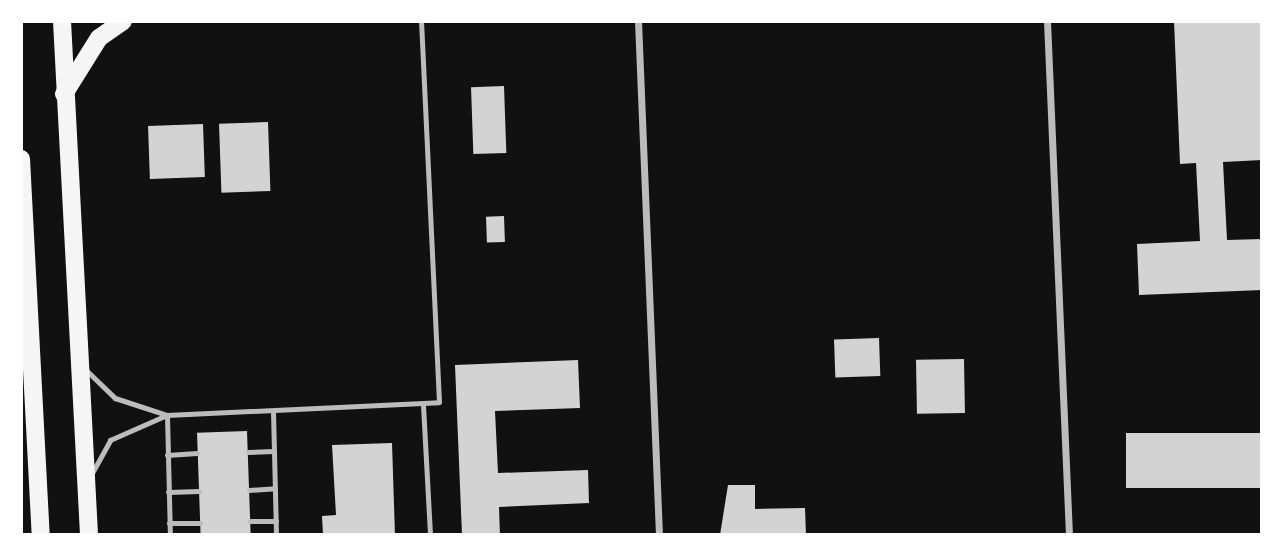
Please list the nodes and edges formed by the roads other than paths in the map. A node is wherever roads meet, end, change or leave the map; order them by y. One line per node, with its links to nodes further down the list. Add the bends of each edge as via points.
1 (62, 21): 6 (main road)
2 (123, 21): 6 (main road, via 99,38)
3 (421, 21): 12 (lane, via 439,402)
4 (638, 21): 33 (street)
5 (1047, 21): 34 (street)
6 (64, 94): 11 (main road)
7 (21, 159): 8 (main road)
8 (21, 185): 9 (main road)
9 (23, 242): 10 (main road)
10 (25, 335): 28 (main road)
11 (79, 357): 14 (lane, via 94,384); 19 (main road)
12 (424, 405): 13 (lane); 32 (lane)
13 (273, 411): 14 (lane); 15 (lane)
14 (167, 415): 18 (lane); 19 (lane, via 110,440)
15 (274, 451): 17 (lane); 20 (lane)
16 (197, 453): 18 (lane)
17 (248, 453)
18 (167, 454): 23 (lane)
19 (86, 485): 29 (main road)
20 (275, 488): 21 (lane); 25 (lane)
21 (249, 490)
22 (199, 491): 23 (lane)
23 (168, 492): 26 (lane)
24 (250, 521): 25 (lane)
25 (276, 521): 31 (lane)
26 (169, 523): 27 (lane); 30 (lane)
27 (200, 523)
28 (41, 535)
29 (89, 535)
30 (170, 535)
31 (276, 535)
32 (430, 535)
33 (659, 535)
34 (1069, 535)

